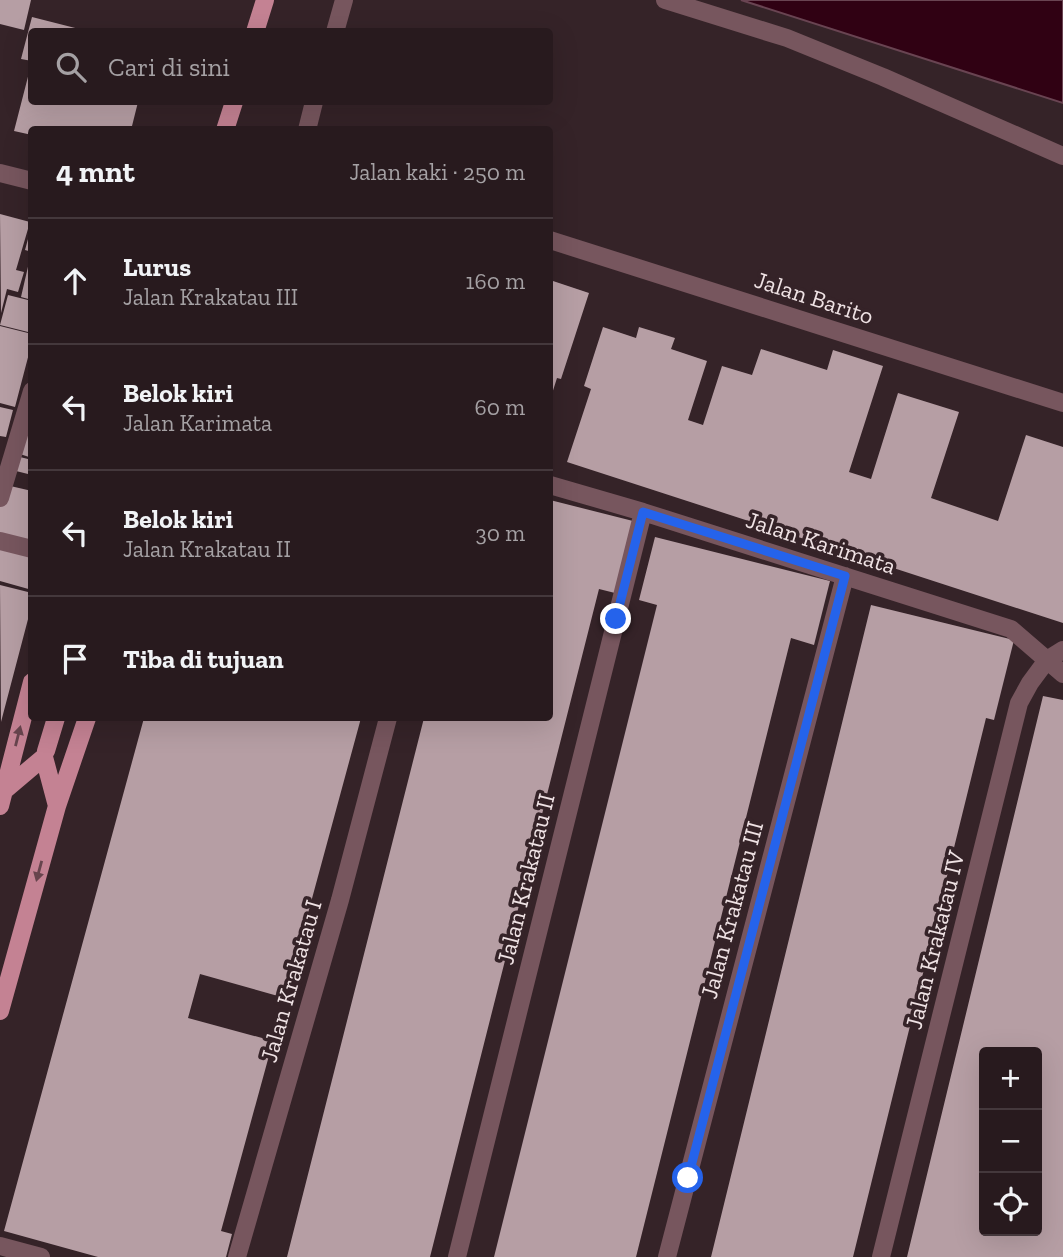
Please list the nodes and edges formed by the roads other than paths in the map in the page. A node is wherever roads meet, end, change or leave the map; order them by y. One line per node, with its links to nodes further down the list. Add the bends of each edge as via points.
1 (265, 0): 4 (main road)
2 (344, 0): 5 (street)
3 (665, 0): 10 (street, via 798,43)
4 (256, 28)
5 (336, 28)
6 (233, 105): 8 (main road)
7 (313, 105): 9 (street)
8 (226, 126)
9 (308, 126)
10 (1063, 156)
11 (0, 173): 12 (street)
12 (28, 180)
13 (553, 241): 14 (street, Jalan Barito)
14 (1063, 403)
15 (28, 404): 17 (street)
16 (553, 486): 18 (street, Jalan Karimata)
17 (0, 498)
18 (643, 512): 21 (street, Jalan Karimata); 36 (street, Jalan Krakatau II)
19 (0, 541): 20 (street)
20 (28, 548)
21 (845, 576): 23 (street, Jalan Karimata, via 1010,629); 37 (street, Jalan Krakatau III)
22 (1063, 650): 23 (street, Jalan Krakatau IV)
23 (1047, 660): 24 (street, Jalan Karimata); 38 (street, Jalan Krakatau IV, via 1019,703)
24 (1063, 674)
25 (28, 697): 30 (main road, one-way to 25)
26 (55, 721): 29 (main road)
27 (86, 721): 31 (main road)
28 (387, 721): 35 (street, Jalan Krakatau I)
29 (45, 754): 30 (main road); 31 (main road)
30 (2, 798)
31 (57, 806): 32 (main road, one-way to 32)
32 (0, 1012)
33 (0, 1247): 34 (street)
34 (41, 1257)
35 (237, 1257)
36 (457, 1257)
37 (667, 1257)
38 (881, 1257)

